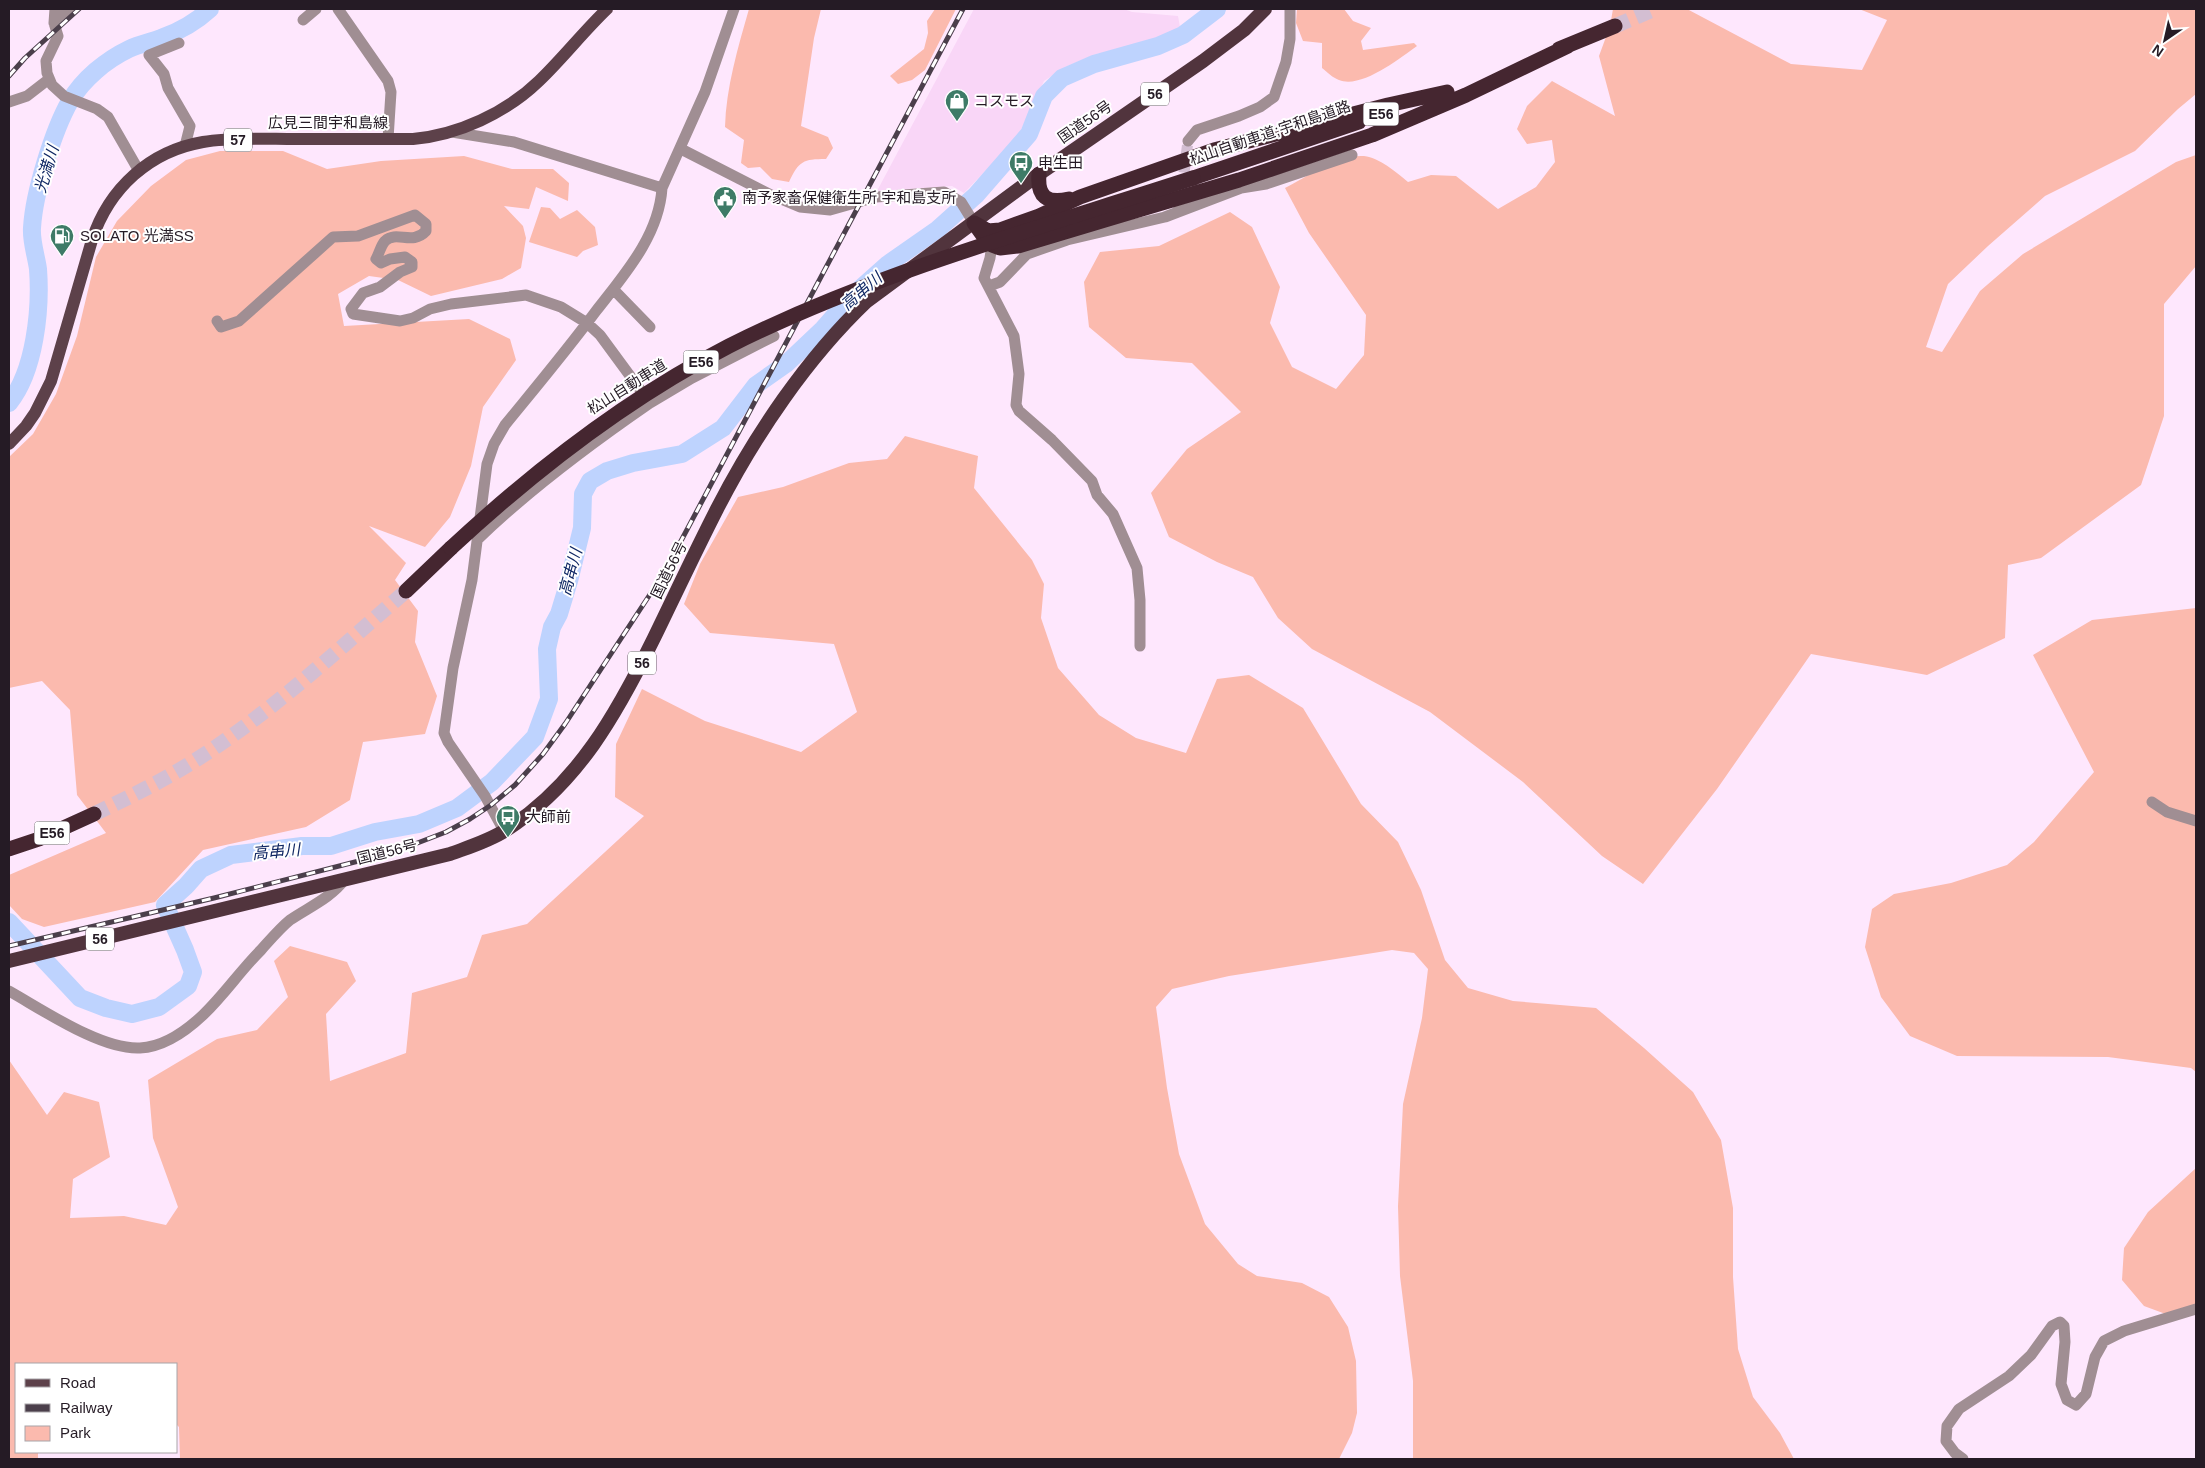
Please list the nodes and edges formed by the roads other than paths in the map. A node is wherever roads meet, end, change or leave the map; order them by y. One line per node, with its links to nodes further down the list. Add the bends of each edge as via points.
1 (54, 9): 10 (street)
2 (70, 9): 10 (street)
3 (316, 9): 9 (street)
4 (338, 9): 18 (street, via 388,81 391,92)
5 (606, 9): 17 (main road, 広見三間宇和島線 / 57, via 529,90 493,114)
6 (734, 9): 21 (street)
7 (1265, 9): 24 (highway, 国道56号 / 56, via 1244,30 1203,61)
8 (1290, 9): 19 (street, via 1290,40 1274,97 1260,107 1197,130)
9 (303, 20)
10 (54, 23): 14 (street, via 58,36 46,61)
11 (1615, 26): 13 (highway, 松山自動車道;宇和島道路 / E56)
12 (179, 42): 20 (street, via 149,55 164,74 168,88 190,126)
13 (1568, 46): 15 (highway, 松山自動車道;宇和島道路 / E56); 28 (highway, via 1466,95 1372,135 1309,157 1018,246 1000,248)
14 (49, 79): 16 (street, via 27,96); 23 (street, via 64,96 108,117)
15 (1447, 92): 26 (highway, via 1388,104 1214,150); 28 (highway, 松山自動車道;宇和島道路 / E56, bridge, via 1193,178)
16 (9, 102)
17 (452, 132): 18 (main road, 広見三間宇和島線 / 57, via 433,137); 25 (street, via 514,142)
18 (388, 139): 20 (main road, 広見三間宇和島線 / 57, via 205,141)
19 (1188, 141)
20 (185, 146): 23 (main road, 広見三間宇和島線 / 57, via 159,156)
21 (681, 149): 25 (street); 27 (street, via 800,207 830,210 863,199 944,192 961,202)
22 (1352, 156): 29 (street, via 1266,184 1241,188 1179,209 1165,218 1067,240 1027,254 1000,282)
23 (139, 171): 36 (main road, 広見三間宇和島線 / 57, via 119,190 101,217 51,382 35,413)
24 (1039, 174): 26 (highway, via 1040,193 1048,199 1058,201); 27 (highway, 国道56号 / 56)
25 (662, 188): 30 (street, via 647,238 634,264)
26 (1080, 197): 28 (highway)
27 (971, 218): 28 (highway, via 988,230); 43 (highway, 国道56号 / 56, via 867,301 820,352 782,402 732,480 627,693 604,731 565,782 526,817)
28 (992, 240): 29 (street, via 984,278); 38 (highway, 松山自動車道 / E56, bridge, via 817,307 695,365 594,428 514,491)
29 (988, 286): 39 (street, via 1014,336 1019,374 1016,405 1092,482 1097,495 1114,514 1137,568)
30 (614, 290): 32 (street); 33 (street)
31 (217, 321): 32 (street, via 221,327 239,321 333,237 358,236 415,215 426,224 426,231 415,239 388,239 383,242 376,259 381,263 405,256 412,262 412,267 380,287 362,293 352,309 354,314 400,321 451,304 526,295 561,307)
32 (587, 323): 35 (street, via 600,334); 37 (street, via 505,425 494,444 487,464)
33 (650, 327)
34 (774, 336): 35 (street)
35 (650, 403): 37 (street, via 553,473)
36 (9, 444)
37 (478, 539): 43 (street, via 444,733)
38 (406, 591)
39 (1140, 646)
40 (2152, 802): 42 (street, via 2167,812)
41 (94, 814): 44 (highway, E56)
42 (2196, 821)
43 (504, 831): 45 (highway, 国道56号 / 56, via 450,854)
44 (9, 849)
45 (345, 879): 46 (highway, 国道56号 / 56); 47 (street, via 338,889 288,922 202,1016 165,1043 141,1048 108,1043)
46 (9, 961)
47 (9, 991)
48 (2196, 1309): 49 (street, via 2124,1331 2104,1341 2095,1357 2086,1394 2076,1405 2067,1400 2061,1384 2064,1326 2060,1322 2052,1326 2031,1355 2010,1376 1959,1408 1947,1426 1946,1441)
49 (1963, 1459)

